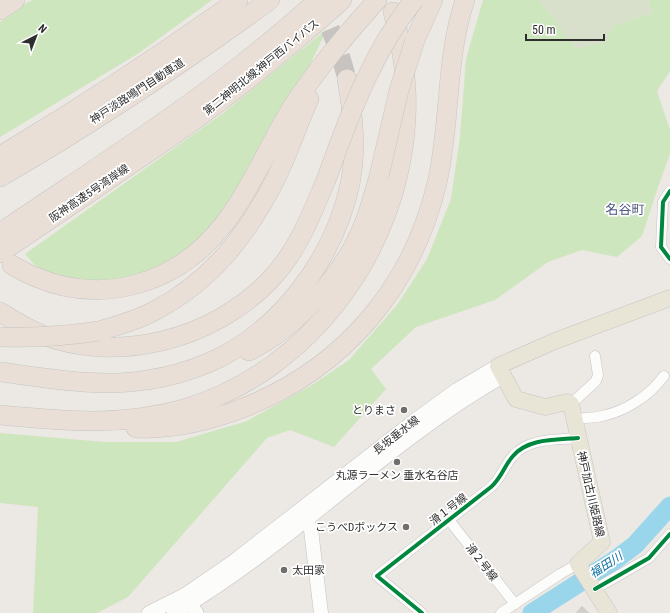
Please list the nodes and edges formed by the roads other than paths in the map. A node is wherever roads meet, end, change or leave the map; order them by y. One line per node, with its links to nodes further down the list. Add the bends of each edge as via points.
1 (15, 0): 10 (highway)
2 (238, 0): 15 (highway, 神戸淡路鳴門自動車道, via 124,79)
3 (270, 0): 16 (highway, 神戸淡路鳴門自動車道, via 134,94)
4 (318, 0): 14 (highway, 第二神明北線;神戸西バイパス)
5 (342, 0): 14 (highway, 第二神明北線;神戸西バイパス, via 258,71)
6 (377, 0): 12 (highway)
7 (414, 0): 23 (highway, bridge, via 368,74 302,235 288,258 251,298 227,316 200,330 173,339 118,346 91,346 64,341 20,325)
8 (433, 0): 29 (highway, bridge, via 415,40 399,90 379,176 362,230 338,271 318,296 299,316 276,334 228,362 176,378)
9 (465, 0): 32 (highway, via 455,40 442,156 430,210 400,276 382,303 347,342 307,375 283,389 260,401 206,420 151,429)
10 (0, 10)
11 (393, 12): 32 (highway, via 402,48 406,93 401,161 381,228 356,277 339,300 321,322 282,358 208,400 170,412 127,420)
12 (355, 25): 19 (highway, via 292,109 225,224 192,258 151,280 127,287 103,289 78,289 54,284 33,276); 24 (highway, bridge, via 314,88 262,204 228,254 207,275 156,311 99,331 31,338)
13 (347, 79): 29 (highway, via 354,130 354,158 350,183 335,233 316,269 304,285 270,322 250,339 227,353 175,375)
14 (173, 125): 18 (highway, 阪神高速5号湾岸線); 19 (highway, 阪神高速5号湾岸線)
15 (0, 156)
16 (0, 177)
17 (670, 191): 20 (street, via 663,202 661,247)
18 (0, 233)
19 (6, 259)
20 (670, 259)
21 (670, 298): 26 (main road, via 555,341)
22 (670, 310): 26 (main road)
23 (0, 312)
24 (0, 337)
25 (595, 356): 30 (street, via 598,375 596,381)
26 (500, 371): 30 (main road, via 516,400 545,407 567,402); 34 (main road, 長坂垂水線, via 444,399)
27 (0, 372): 29 (highway, via 82,382)
28 (664, 376): 30 (street, via 658,385 622,410 601,416)
29 (114, 383)
30 (572, 411): 33 (main road, 神戸加古川姫路線)
31 (0, 415): 32 (highway)
32 (65, 421)
33 (578, 438): 35 (street, 滑１号線, via 541,441 523,447 512,456 499,479 491,487); 37 (main road, 神戸加古川姫路線, via 602,542)
34 (303, 515): 39 (main road, 長坂垂水線, via 233,562); 43 (main road, via 311,530)
35 (449, 520): 40 (street, 滑２号線); 44 (street, 滑１号線, via 377,576)
36 (670, 534): 38 (street, via 649,558)
37 (578, 564): 38 (main road); 40 (street)
38 (594, 589): 46 (main road)
39 (191, 604): 41 (main road, 長坂垂水線); 42 (main road, 長坂垂水線)
40 (515, 604): 45 (street)
41 (149, 613)
42 (174, 613)
43 (321, 613)
44 (422, 613)
45 (502, 613)
46 (609, 613)

